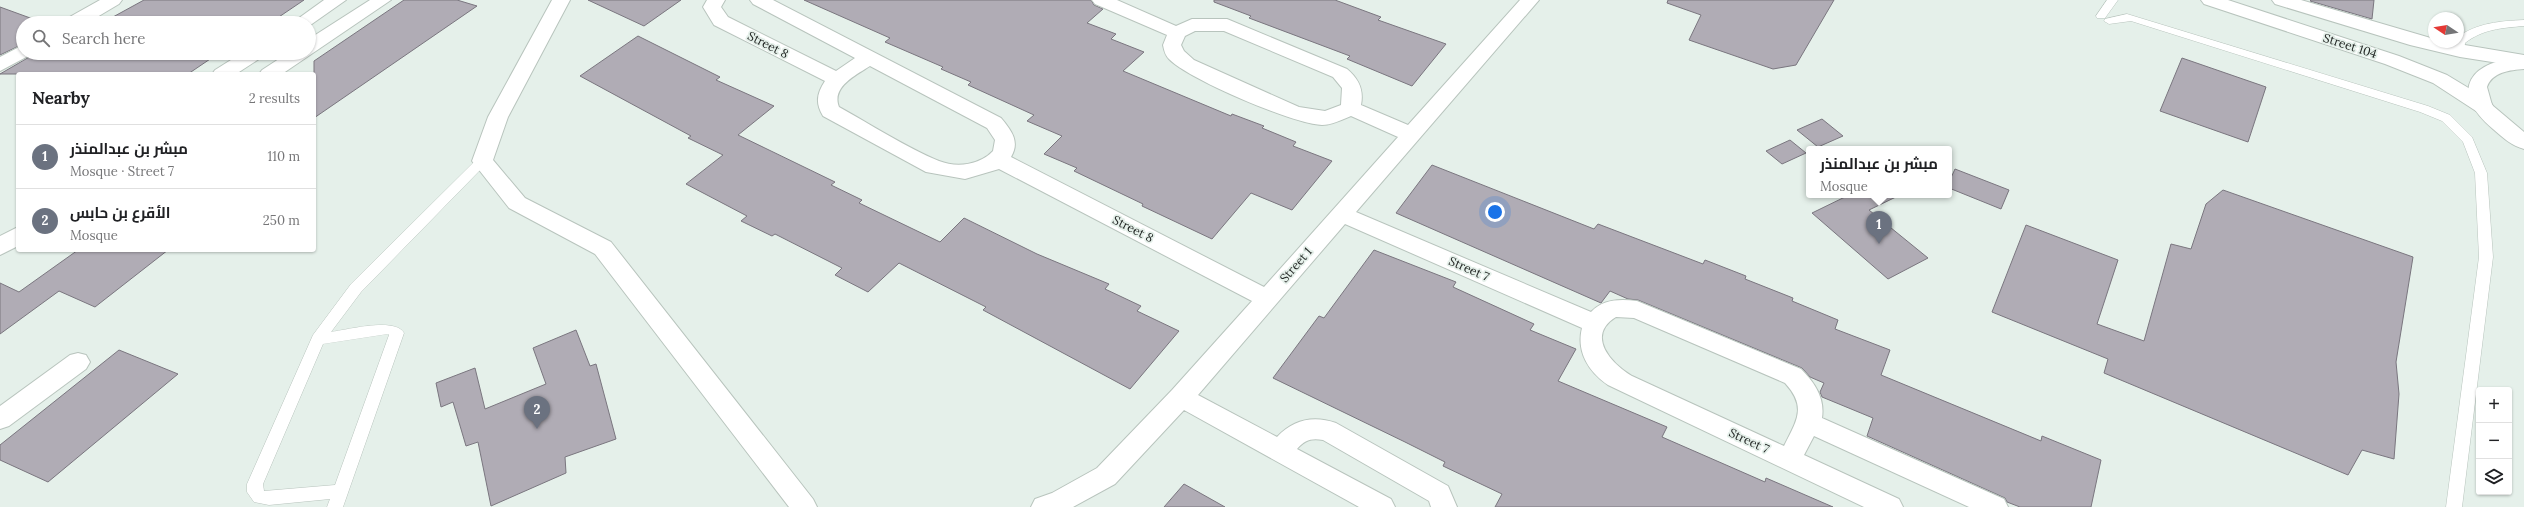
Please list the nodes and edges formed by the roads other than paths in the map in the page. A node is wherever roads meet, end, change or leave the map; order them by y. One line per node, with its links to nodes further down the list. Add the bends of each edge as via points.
1 (113, 0): 12 (street)
2 (337, 0): 13 (street)
3 (382, 0): 17 (street)
4 (561, 0): 35 (street, via 498,117)
5 (716, 0): 28 (street, Street 8, via 712,7 721,21)
6 (759, 0): 21 (street)
7 (1101, 0): 16 (street)
8 (1530, 0): 32 (street, Street 1)
9 (2113, 0): 57 (lane, via 2105,19 2133,18 2417,107 2446,118 2468,140 2481,172 2486,257)
10 (2210, 0): 19 (street, Street 104)
11 (2281, 0): 15 (street, Street 104)
12 (85, 16)
13 (313, 16)
14 (2524, 23): 18 (lane, via 2471,31 2459,42)
15 (2371, 27): 18 (street, Street 104); 19 (street, via 2386,41 2385,50)
16 (1177, 33): 30 (street, via 1172,45 1175,54 1187,64 1299,115 1322,118); 30 (street, via 1192,25 1227,25 1340,73 1350,81)
17 (316, 43)
18 (2460, 51): 24 (street, Street 104)
19 (2370, 52): 29 (street, Street 104, via 2440,79)
20 (16, 55): 25 (street)
21 (868, 58): 28 (street); 36 (street, via 994,123 1003,131 1006,141)
22 (245, 60): 26 (street)
23 (291, 60): 27 (street)
24 (2524, 62): 29 (street, via 2492,68 2480,77 2477,90)
25 (0, 64)
26 (227, 72)
27 (273, 72)
28 (837, 79): 36 (street, via 827,92 826,103 830,111 933,167 950,172 969,171 986,167)
29 (2483, 106): 31 (street)
30 (1350, 108): 32 (street)
31 (2503, 128): 33 (street); 34 (street)
32 (1412, 134): 37 (street, Street 1)
33 (2524, 142)
34 (2524, 152)
35 (482, 160): 42 (lane, via 356,288); 52 (street, via 517,202 603,248)
36 (999, 160): 40 (street, Street 8)
37 (1342, 214): 40 (street, Street 1); 41 (street, Street 7)
38 (16, 236): 39 (street)
39 (0, 247)
40 (1267, 299): 44 (street, Street 1)
41 (1595, 324): 46 (street, via 1604,313 1618,308 1637,310 1794,376 1806,388 1812,399 1812,409); 48 (street, Street 7, via 1590,337 1591,347 1597,361 1610,374 1624,383)
42 (318, 339): 49 (lane, via 389,329 397,333); 49 (lane, via 255,484 255,492 259,497 269,499)
43 (78, 362): 45 (street)
44 (1181, 397): 47 (street); 50 (street, Street 1, via 1106,476)
45 (0, 419)
46 (1807, 422): 48 (street); 56 (street)
47 (1280, 451): 53 (street); 54 (street, via 1297,431 1311,428 1327,430 1439,494)
48 (1789, 460): 55 (street, Street 7)
49 (341, 491): 51 (lane)
50 (1056, 505)
51 (335, 507)
52 (804, 507)
53 (1382, 507)
54 (1444, 507)
55 (1890, 507)
56 (1995, 507)
57 (2454, 507)

